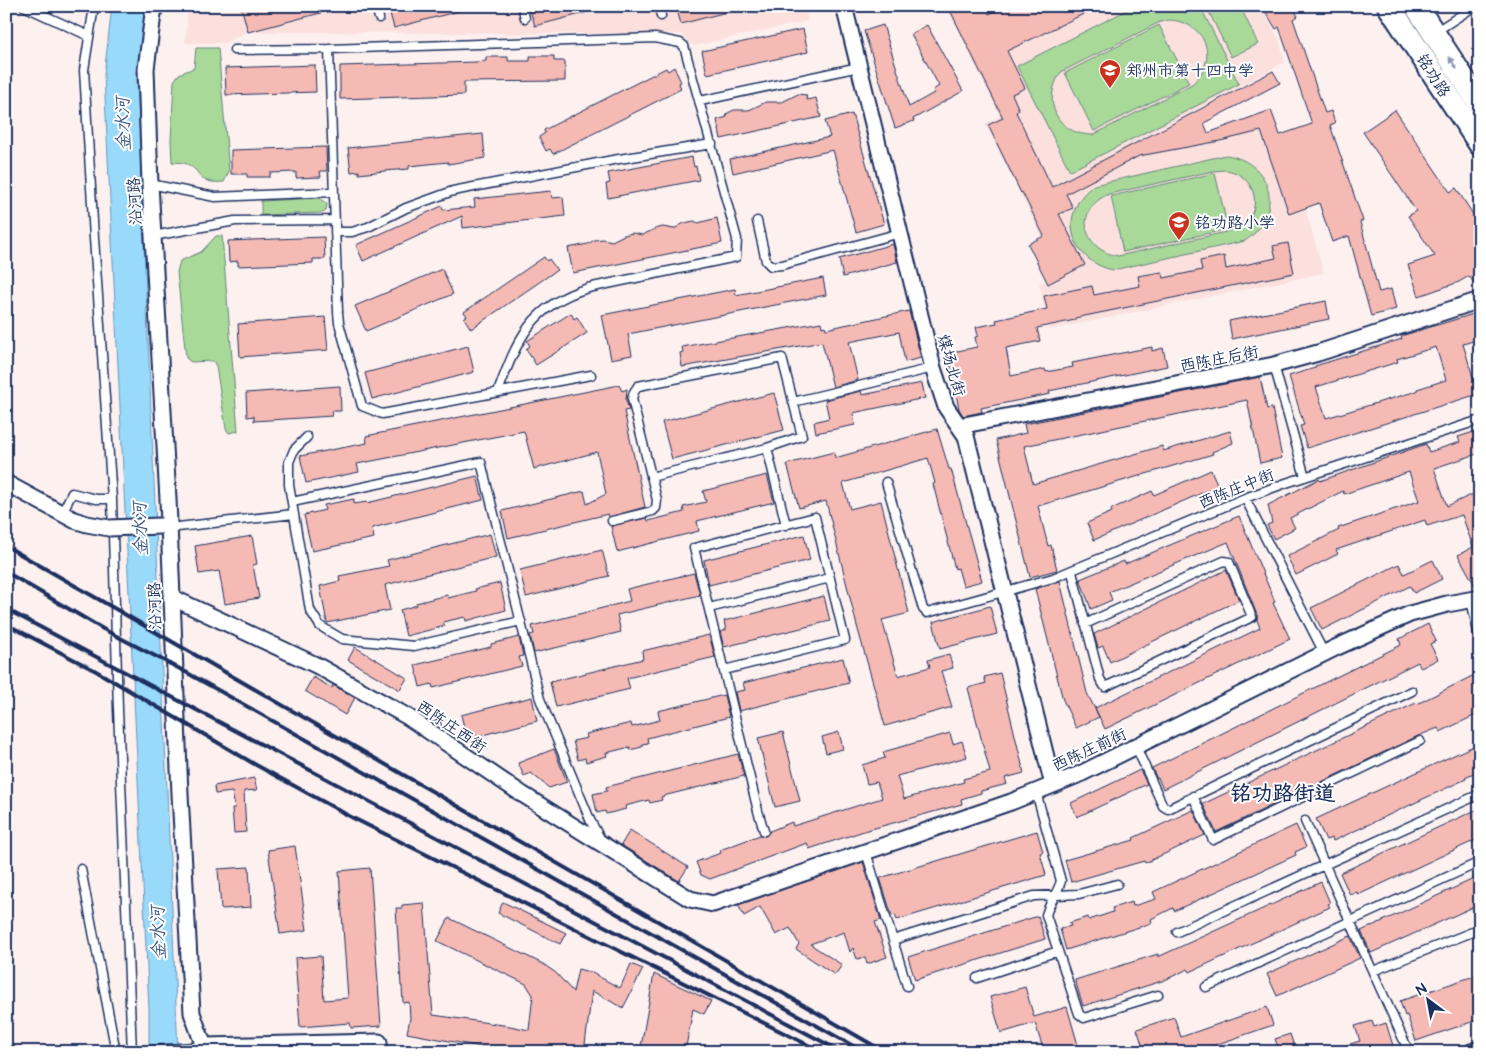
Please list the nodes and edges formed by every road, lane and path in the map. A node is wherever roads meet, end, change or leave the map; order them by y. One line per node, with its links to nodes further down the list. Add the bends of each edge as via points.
1 (24, 6): 15 (lane)
2 (94, 6): 15 (lane)
3 (154, 6): 23 (street, 沿河路, via 146,69)
4 (376, 6): 12 (lane)
5 (522, 6): 13 (lane)
6 (659, 6): 11 (lane)
7 (844, 6): 18 (street, 煤场北街)
8 (1389, 6): 22 (main road, 铭功路)
9 (1416, 6): 14 (main road, 铭功路)
10 (1475, 6): 14 (lane)
11 (661, 16)
12 (379, 18)
13 (525, 18)
14 (1433, 33): 20 (main road, 铭功路, one-way to 14)
15 (89, 36): 45 (lane, via 84,70)
16 (329, 49): 17 (lane); 19 (lane, via 655,38 684,46); 24 (lane)
17 (234, 50)
18 (859, 67): 19 (lane); 28 (street, 煤场北街)
19 (700, 101): 21 (lane)
20 (1480, 104)
21 (712, 144): 27 (lane, via 453,191 406,208 368,227 352,232); 34 (lane, via 737,239 736,256 588,288 558,300 523,333)
22 (1480, 144)
23 (150, 184): 24 (lane, via 215,197); 29 (street, 沿河路)
24 (334, 192): 25 (lane)
25 (335, 220): 27 (lane); 29 (lane, via 235,221)
26 (757, 221): 28 (lane, via 766,261 771,266)
27 (335, 232): 34 (lane, via 339,323 362,406 382,414)
28 (900, 233): 32 (street, 煤场北街)
29 (153, 236): 51 (street, 沿河路)
30 (1480, 300): 31 (street, 西陈庄后街)
31 (1274, 365): 37 (street, 西陈庄后街); 41 (lane)
32 (933, 368): 35 (lane); 37 (street, 煤场北街, via 946,407)
33 (590, 375): 34 (lane)
34 (498, 392)
35 (793, 402): 39 (lane, via 802,436); 40 (lane, via 782,358 638,386 632,399)
36 (1480, 420): 41 (lane, 西陈庄中街)
37 (959, 426): 54 (street, 煤场北街, via 966,436)
38 (307, 437): 46 (lane, via 294,450 289,462)
39 (767, 448): 40 (lane); 50 (lane)
40 (651, 477): 49 (lane, via 656,508)
41 (1305, 477): 44 (lane, 西陈庄中街)
42 (886, 482): 54 (lane, 西陈庄中街, via 923,609 928,613)
43 (6, 483): 47 (street)
44 (1245, 498): 52 (lane, 西陈庄中街); 61 (lane)
45 (112, 499): 47 (lane, via 72,493); 93 (lane)
46 (292, 502): 48 (lane); 58 (lane, via 481,462)
47 (62, 513): 51 (street, bridge, via 87,524 109,528)
48 (294, 514): 51 (lane); 58 (lane, via 310,610 320,626 342,639 414,646)
49 (612, 522)
50 (786, 525): 53 (lane, via 815,518); 57 (lane, via 694,548)
51 (166, 526): 55 (street, 沿河路)
52 (1072, 572): 54 (lane, 西陈庄中街); 59 (lane)
53 (830, 578): 57 (lane); 62 (lane, via 845,640)
54 (1005, 592): 66 (street, 煤场北街)
55 (171, 597): 72 (street, 西陈庄西街, via 318,666 408,717); 90 (street, 沿河路, via 192,1013)
56 (1476, 599): 60 (lane); 61 (street, 西陈庄前街, via 1410,614)
57 (709, 608): 62 (lane)
58 (521, 622): 72 (lane, via 540,699)
59 (1085, 624): 59 (lane, via 1224,560 1229,562 1252,617 1104,687)
60 (1480, 641)
61 (1324, 653): 65 (street, 西陈庄前街)
62 (724, 670): 71 (lane)
63 (1412, 691): 69 (lane)
64 (1420, 741): 69 (lane, via 1213,840)
65 (1136, 747): 66 (street, 西陈庄前街); 69 (lane, via 1163,806 1168,808)
66 (1053, 785): 67 (street, 西陈庄前街)
67 (1036, 792): 73 (street, 西陈庄前街); 78 (lane, via 1061,881)
68 (1480, 794): 75 (lane)
69 (1193, 796)
70 (1304, 821): 75 (lane)
71 (764, 831)
72 (604, 846): 79 (street, 西陈庄西街, via 690,899)
73 (866, 852): 79 (street, 西陈庄前街, via 713,904); 83 (lane)
74 (1480, 862): 80 (lane)
75 (1324, 865): 80 (lane); 82 (lane)
76 (81, 869): 92 (lane)
77 (1117, 884): 78 (lane, via 1079,894)
78 (1057, 894): 83 (lane, via 1034,896); 84 (lane, via 1046,915)
79 (702, 902)
80 (1350, 921): 85 (lane); 88 (lane)
81 (1480, 929): 85 (lane)
82 (1177, 932)
83 (893, 940): 87 (lane)
84 (1058, 951): 86 (lane); 89 (lane, via 1079,1014 1084,1018)
85 (1373, 971): 95 (lane)
86 (976, 978)
87 (907, 986)
88 (1206, 987)
89 (1158, 995)
90 (206, 1049): 93 (lane); 94 (street, via 379,1042)
91 (1480, 1049): 96 (street)
92 (116, 1052)
93 (132, 1052)
94 (379, 1052)
95 (1409, 1052)
96 (1471, 1052)

